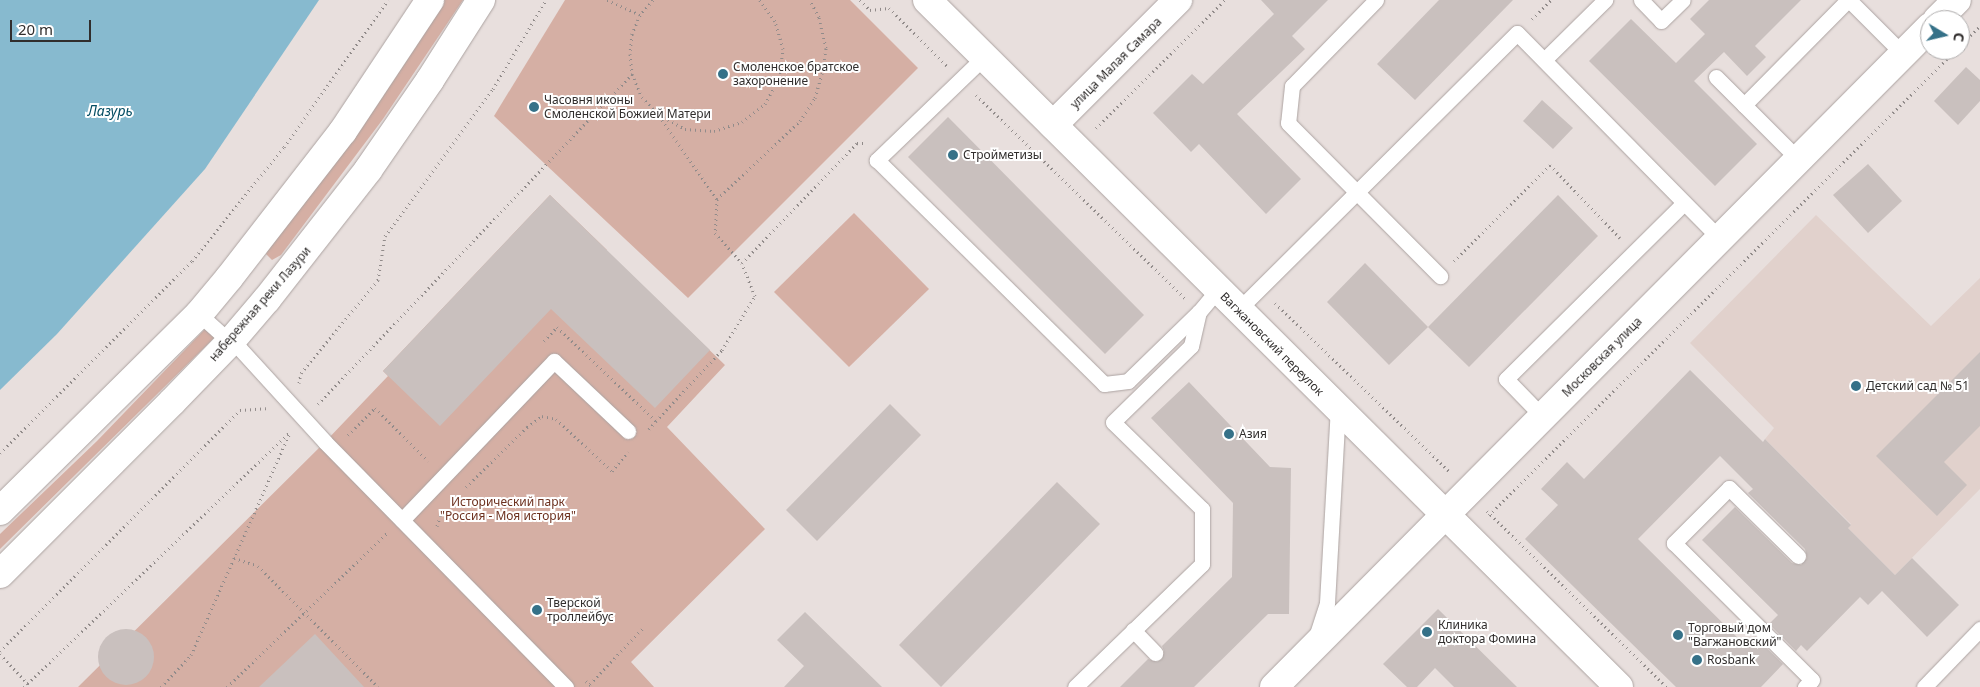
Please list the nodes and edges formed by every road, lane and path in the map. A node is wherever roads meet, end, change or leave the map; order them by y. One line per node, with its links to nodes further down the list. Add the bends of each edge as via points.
1 (388, 0): 65 (path, via 284,147 192,261)
2 (430, 0): 50 (street, via 316,169)
3 (481, 0): 51 (street, набережная реки Лазури, via 362,177)
4 (546, 0): 53 (path, via 493,89 386,236 378,280 300,373)
5 (607, 0): 21 (path)
6 (653, 0): 21 (path)
7 (760, 0): 35 (path, via 775,21 783,49 780,78 765,104 742,122 714,131 685,128)
8 (810, 0): 40 (path, via 819,17 826,48 815,98 800,120)
9 (860, 0): 32 (path, via 870,10 889,8)
10 (926, 0): 27 (street, Вагжановский переулок)
11 (1178, 0): 33 (street, улица Малая Самара)
12 (1225, 0): 33 (path, via 1096,128)
13 (1376, 0): 39 (lane, via 1292,86 1288,123)
14 (1551, 0): 23 (path)
15 (1605, 0): 28 (lane)
16 (1641, 0): 17 (lane, via 1661,21)
17 (1682, 0)
18 (1849, 0): 26 (lane); 34 (lane)
19 (1957, 0): 20 (street)
20 (1947, 10)
21 (640, 16): 30 (path, via 632,34)
22 (1980, 26): 24 (path)
23 (1517, 34): 28 (lane); 39 (lane)
24 (1970, 36)
25 (1920, 37): 26 (street, Московская улица)
26 (1903, 54): 38 (street, Московская улица)
27 (984, 57): 32 (lane); 36 (street, Вагжановский переулок)
28 (1544, 60): 41 (lane)
29 (1946, 60): 71 (path)
30 (632, 74): 35 (path, via 642,97); 57 (path)
31 (1716, 77): 34 (lane)
32 (960, 79): 37 (lane); 49 (path)
33 (1073, 105): 36 (street, улица Малая Самара)
34 (1744, 105): 38 (lane)
35 (659, 115): 40 (path)
36 (1053, 125): 47 (street, Вагжановский переулок)
37 (894, 144): 44 (path, via 857,143); 49 (lane, via 877,160 1104,384 1128,381)
38 (1798, 160): 42 (street, Московская улица)
39 (1357, 192): 45 (lane); 46 (lane)
40 (717, 199): 44 (path, via 715,233)
41 (1684, 202): 42 (lane); 43 (lane)
42 (1720, 238): 56 (street, Московская улица)
43 (1634, 252): 45 (path, via 1550,166); 56 (lane, via 1506,379)
44 (742, 263): 58 (path, via 755,296 722,350)
45 (1440, 276)
46 (1260, 288): 48 (lane); 68 (path)
47 (1218, 290): 48 (street, Вагжановский переулок); 49 (lane)
48 (1238, 310): 54 (street, Вагжановский переулок)
49 (1199, 312): 82 (lane, via 1191,346 1113,422 1202,509 1202,564)
50 (199, 314): 51 (lane, via 229,342); 70 (street)
51 (232, 340): 57 (lane); 78 (street, набережная реки Лазури)
52 (537, 349): 58 (path, via 557,327)
53 (298, 390)
54 (1338, 408): 72 (street, Вагжановский переулок); 83 (lane, via 1328,603)
55 (272, 414): 84 (path, via 266,408 240,410)
56 (1543, 417): 68 (street, Московская улица)
57 (303, 419): 73 (lane)
58 (656, 421): 62 (path)
59 (291, 430): 63 (path); 77 (path); 87 (path)
60 (341, 430): 66 (path, via 347,436 375,408)
61 (628, 431): 73 (lane, via 554,361)
62 (643, 435)
63 (298, 437)
64 (631, 449): 67 (path, via 612,471 556,419 542,416)
65 (0, 453)
66 (431, 464)
67 (461, 492)
68 (1468, 492): 71 (path); 72 (street, Московская улица)
69 (448, 505): 74 (path, via 436,526)
70 (0, 511)
71 (1490, 514): 75 (path); 98 (path)
72 (1445, 515): 75 (street, Вагжановский переулок); 83 (street, Московская улица)
73 (402, 520): 79 (path); 94 (lane)
74 (441, 534)
75 (1466, 536): 97 (street, Вагжановский переулок)
76 (1798, 556): 99 (lane, via 1729,488 1674,543 1812,680)
77 (234, 558): 79 (path, via 258,566); 91 (path, via 191,655)
78 (0, 574)
79 (304, 612): 92 (path); 93 (path)
80 (643, 628): 88 (path)
81 (1980, 629): 100 (lane)
82 (1134, 630): 85 (lane); 95 (lane)
83 (1311, 650): 96 (street, Московская улица)
84 (0, 652): 87 (path)
85 (1155, 652)
86 (583, 677): 88 (path)
87 (27, 683): 89 (path); 90 (path)
88 (591, 686)
89 (24, 687)
90 (31, 687)
91 (161, 687)
92 (227, 687)
93 (378, 687)
94 (566, 687)
95 (1075, 687)
96 (1274, 687)
97 (1619, 687)
98 (1667, 687)
99 (1805, 687)
100 (1924, 687)

